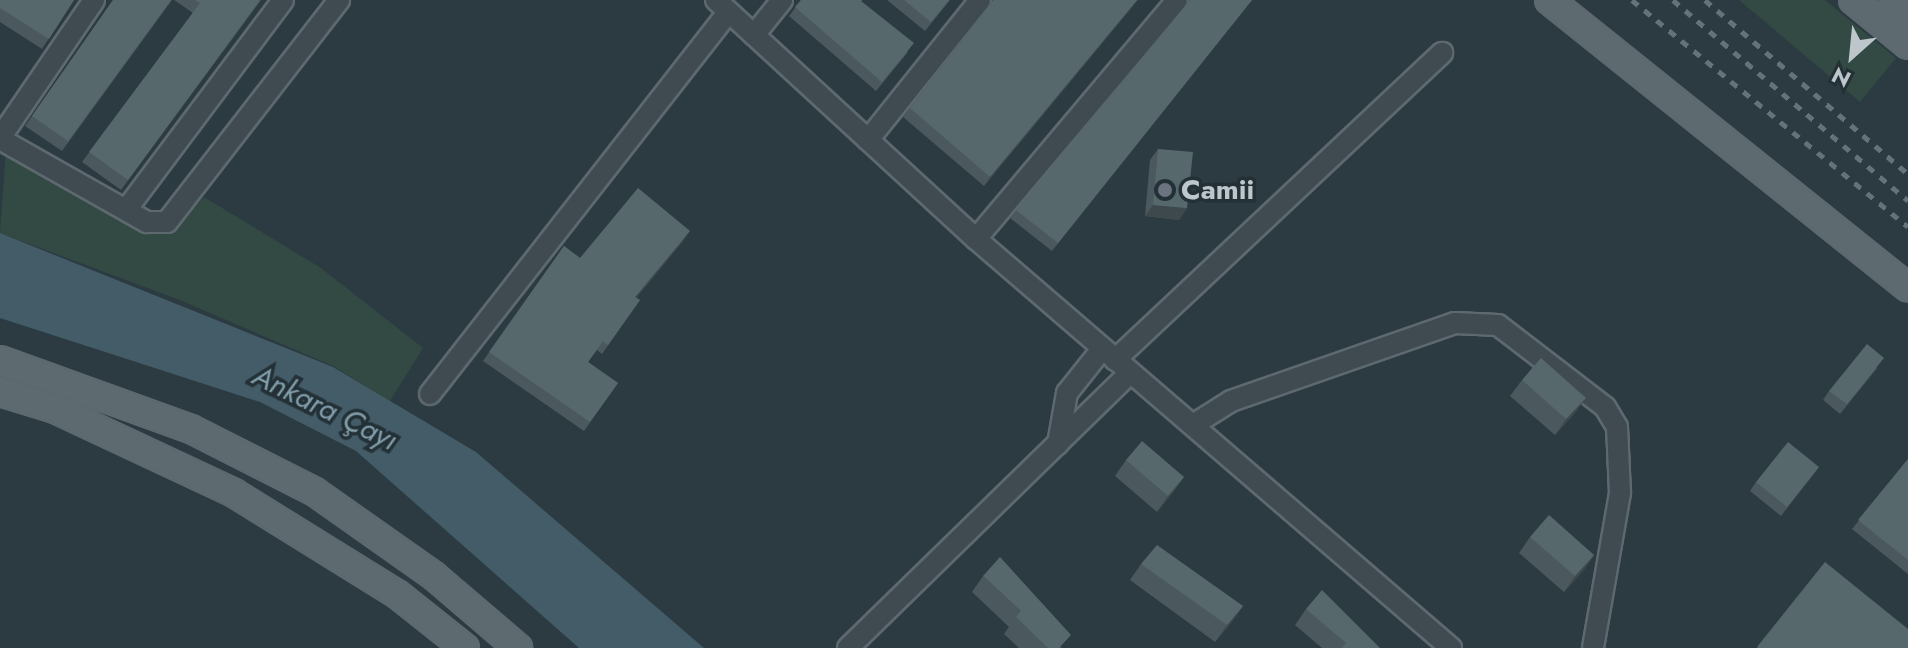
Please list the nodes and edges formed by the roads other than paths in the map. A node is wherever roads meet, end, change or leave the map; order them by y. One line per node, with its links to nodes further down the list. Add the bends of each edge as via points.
1 (94, 0): 15 (street)
2 (283, 0): 17 (street)
3 (339, 0): 17 (street, via 167,222 152,224)
4 (782, 0): 12 (street)
5 (980, 0): 16 (street)
6 (1177, 0): 18 (street)
7 (1549, 0): 19 (main road)
8 (1853, 0): 13 (main road)
9 (1894, 0): 11 (main road)
10 (722, 6): 12 (street); 23 (street)
11 (1908, 11)
12 (754, 35): 16 (street)
13 (1908, 45)
14 (1442, 53): 21 (street)
15 (0, 138): 17 (street)
16 (868, 140): 18 (street)
17 (126, 210)
18 (976, 239): 21 (street)
19 (1908, 288)
20 (0, 360): 27 (main road, via 191,429 303,485 434,576)
21 (1116, 361): 24 (street); 25 (street); 25 (street, via 1067,393)
22 (0, 392): 26 (main road, via 55,409 234,493 397,594)
23 (430, 394)
24 (1193, 425): 29 (street); 30 (street, via 1231,401 1455,323 1509,331 1605,407 1617,427 1620,493)
25 (1058, 444): 28 (street)
26 (465, 648)
27 (518, 648)
28 (848, 648)
29 (1451, 648)
30 (1593, 648)

